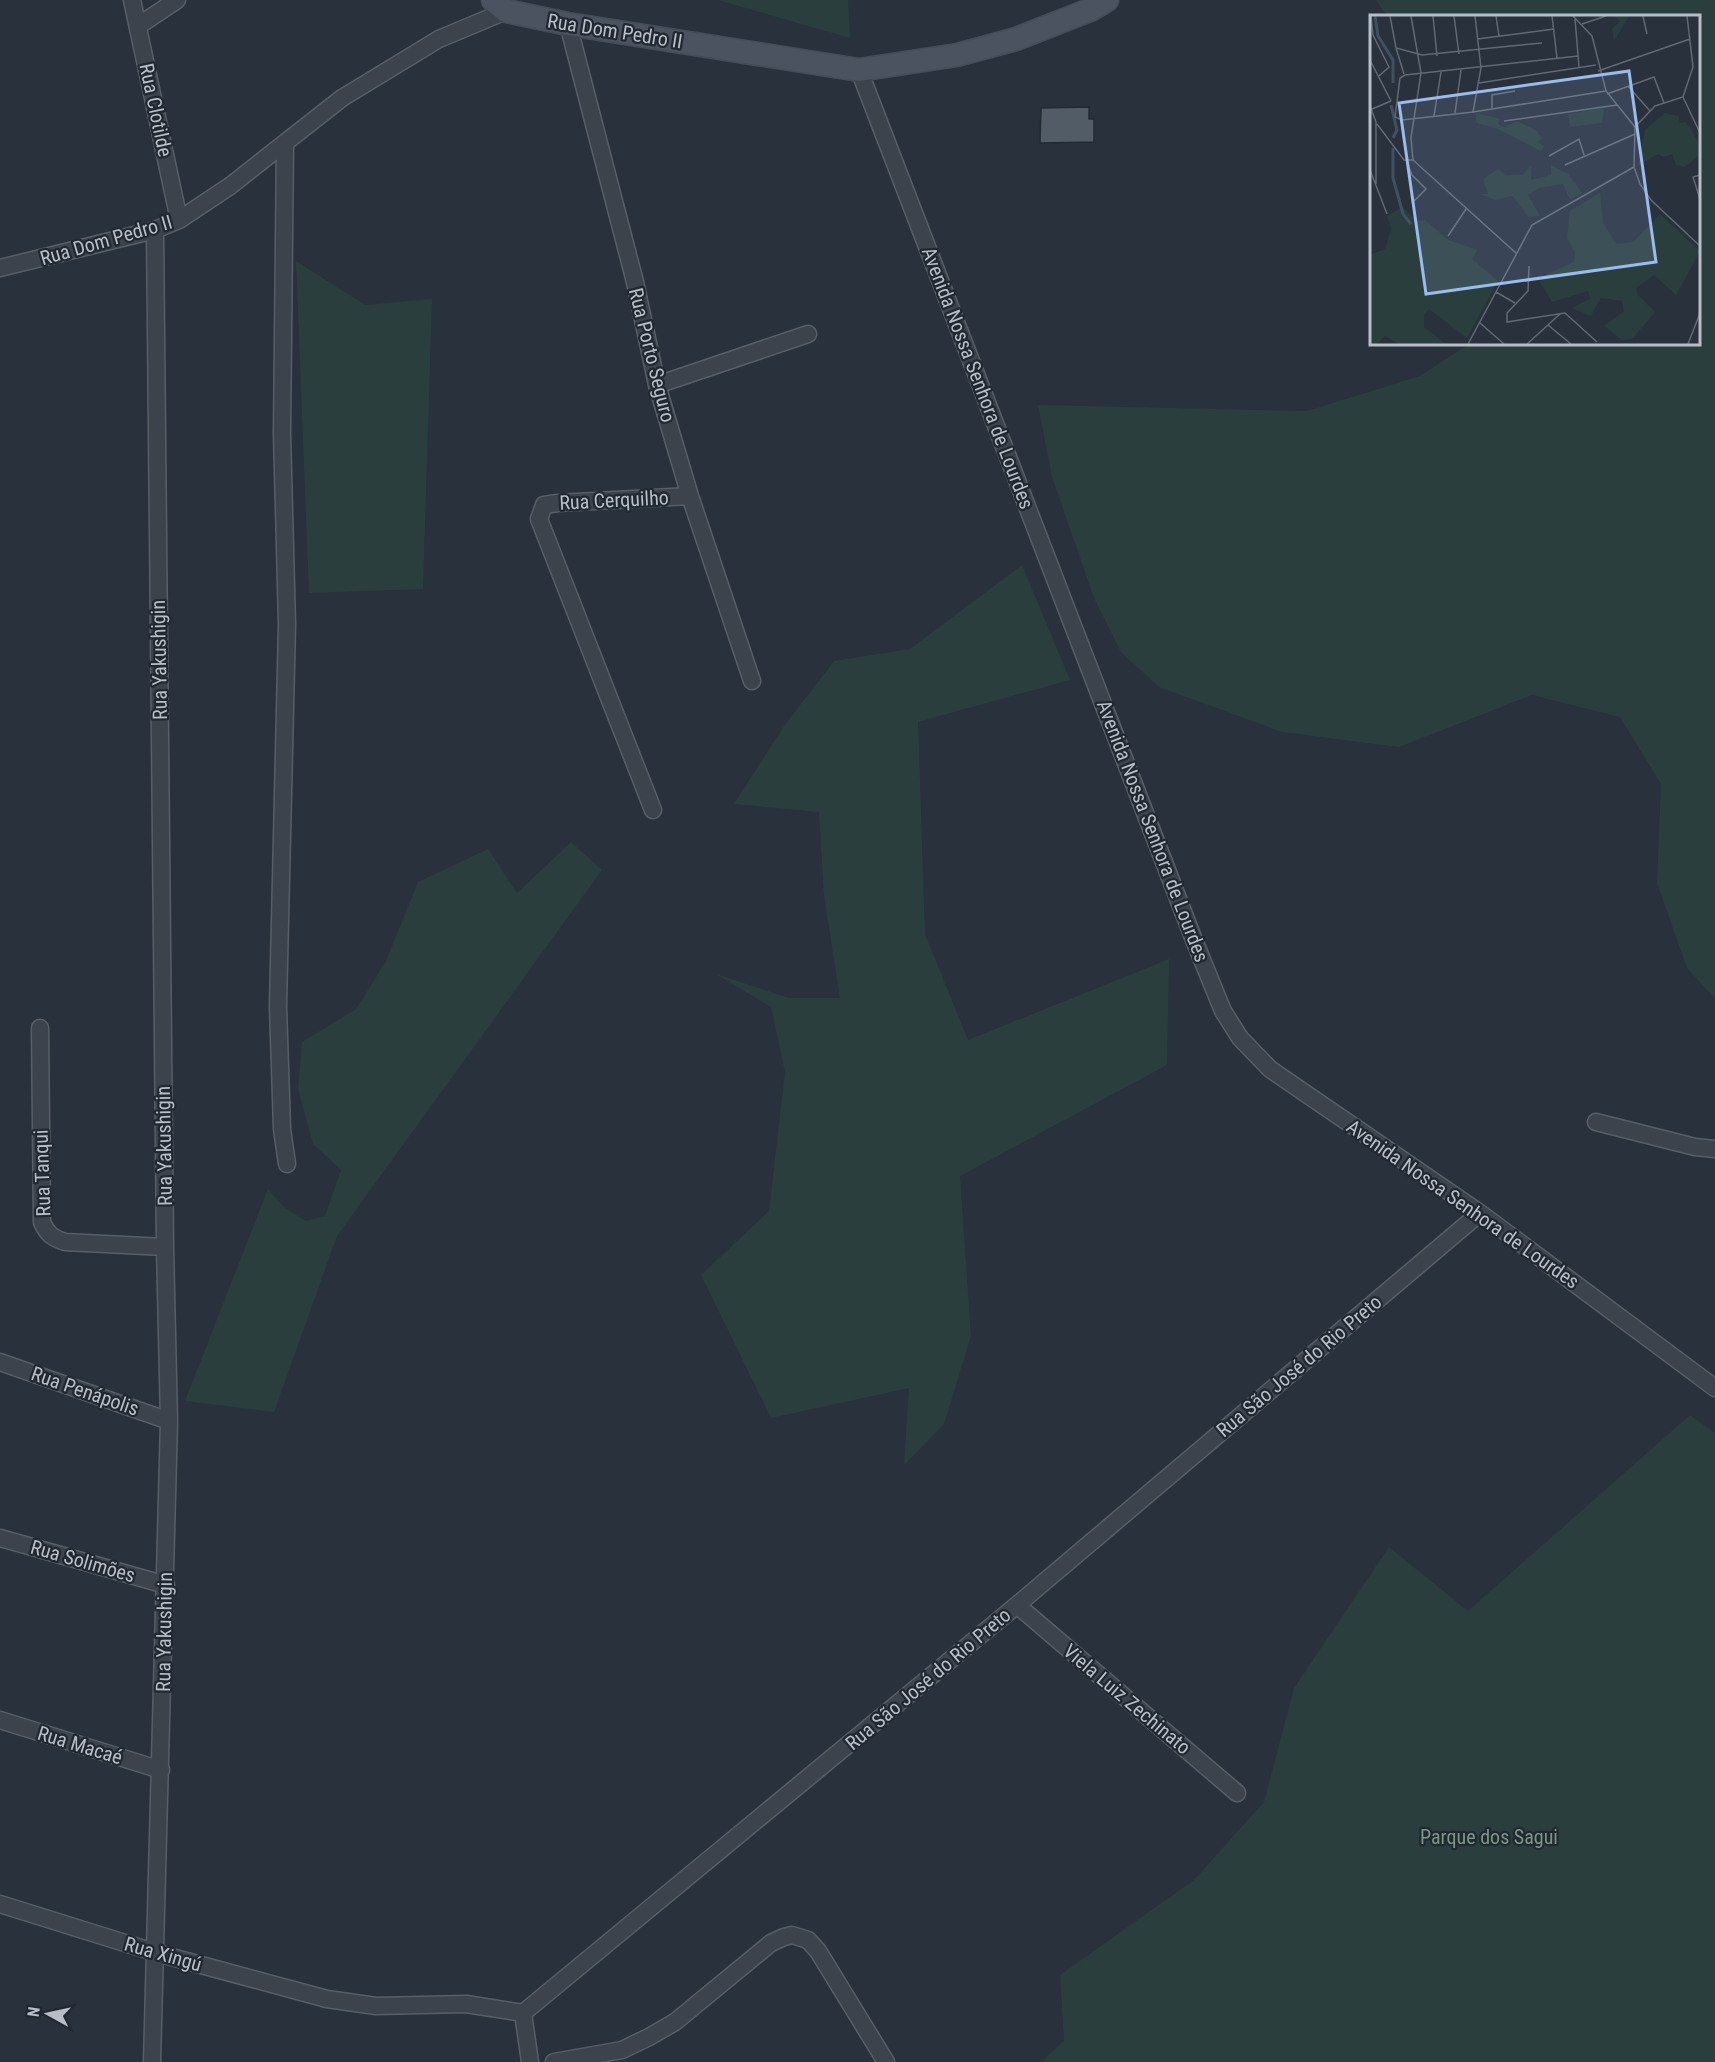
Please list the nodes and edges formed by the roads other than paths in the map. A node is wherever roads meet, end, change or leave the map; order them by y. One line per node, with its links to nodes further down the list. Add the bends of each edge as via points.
1 (132, 0): 6 (street, Rua Clotilde)
2 (177, 0): 6 (street)
3 (1107, 0): 7 (street, Rua Dom Pedro II, via 1016,39 957,55)
4 (500, 5): 5 (street, Rua Dom Pedro II); 8 (street, Rua Dom Pedro II, via 342,98)
5 (568, 24): 7 (street, Rua Dom Pedro II); 13 (street, Rua Porto Seguro, via 635,282)
6 (138, 26): 9 (street, Rua Clotilde)
7 (859, 70): 21 (street, Avenida Nossa Senhora de Lourdes, via 1223,1011 1240,1038 1270,1069)
8 (285, 143): 9 (street, Rua Dom Pedro II); 20 (street, via 282,434 287,624 278,1006 282,1129)
9 (179, 220): 10 (street, Rua Dom Pedro II)
10 (154, 230): 11 (street, Rua Dom Pedro II); 22 (street, Rua Yakushigin)
11 (0, 268)
12 (808, 334): 13 (street)
13 (657, 385): 14 (street, Rua Porto Seguro)
14 (690, 496): 15 (street, Rua Porto Seguro); 16 (street, Rua Cerquilho, via 558,502 544,505 539,519)
15 (752, 681)
16 (653, 810)
17 (40, 1028): 22 (street, Rua Tanqui, via 45,1231 65,1242)
18 (1596, 1122): 19 (street)
19 (1715, 1149)
20 (287, 1164)
21 (1480, 1213): 24 (street, Avenida Nossa Senhora de Lourdes); 28 (street, Rua São José do Rio Preto)
22 (165, 1246): 25 (street, Rua Yakushigin)
23 (0, 1362): 25 (street, Rua Penápolis)
24 (1715, 1388)
25 (169, 1421): 27 (street, Rua Yakushigin)
26 (0, 1538): 27 (street, Rua Solimões)
27 (166, 1585): 30 (street, Rua Yakushigin)
28 (1017, 1605): 31 (street, Viela Luiz Zechinato); 34 (street, Rua São José do Rio Preto)
29 (0, 1720): 30 (street, Rua Macaé)
30 (161, 1770): 33 (street, Rua Yakushigin)
31 (1237, 1793)
32 (0, 1904): 33 (street, Rua Xingú)
33 (157, 1953): 34 (street, Rua Xingú, via 327,1999 376,2006 466,2004); 35 (street, Rua Yakushigin)
34 (523, 2013): 36 (street)
35 (152, 2062)
36 (530, 2062)
37 (554, 2062): 38 (street, via 622,2050 649,2037 675,2022 771,1943 792,1935 808,1940 823,1960)
38 (886, 2062)

